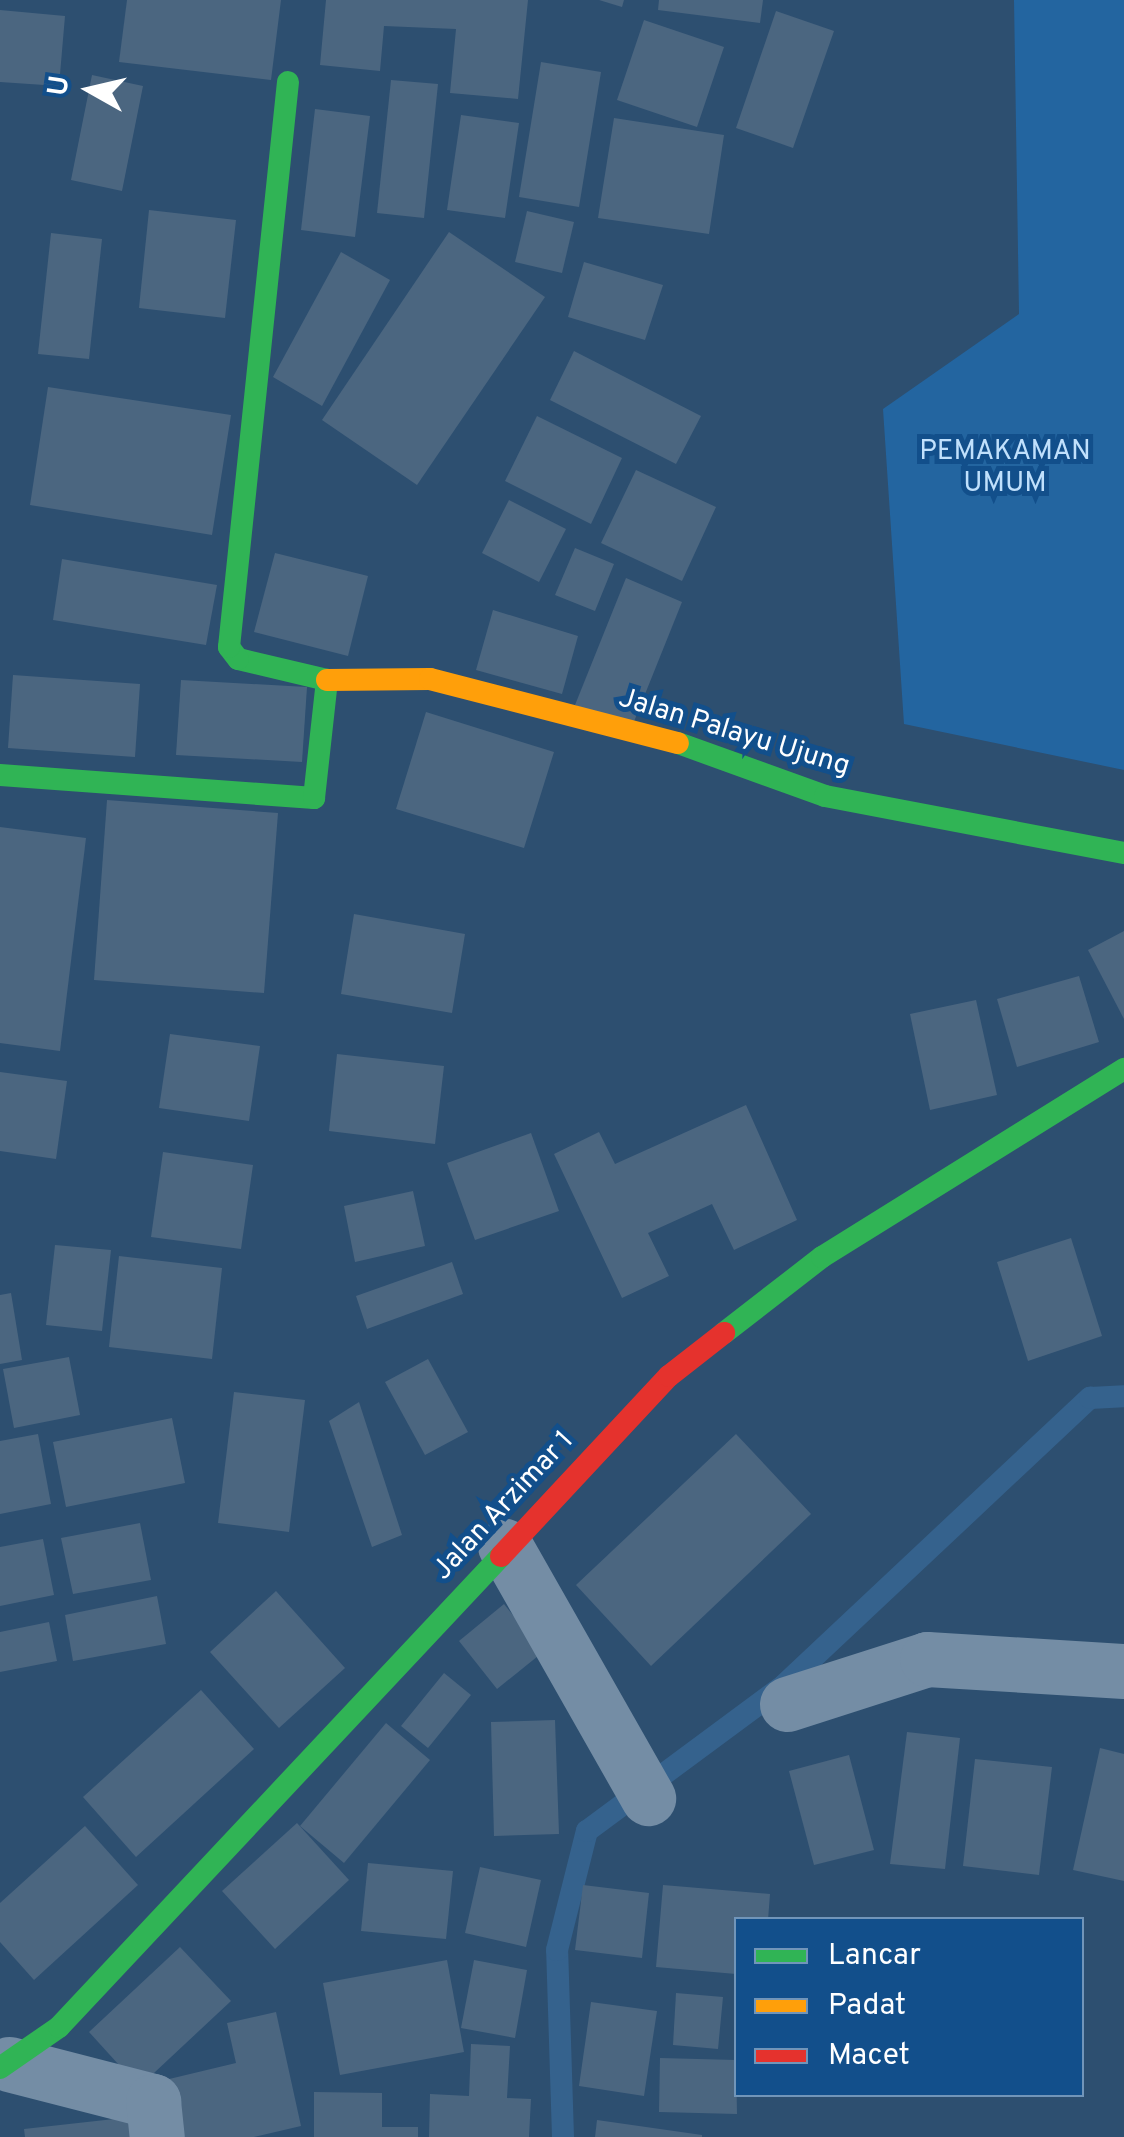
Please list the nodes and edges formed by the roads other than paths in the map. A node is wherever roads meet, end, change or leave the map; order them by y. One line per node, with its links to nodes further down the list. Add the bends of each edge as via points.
1 (288, 82): 2 (street, Jalan Palayu Ujung, via 229,647 238,659)
2 (327, 680): 3 (street, via 314,798); 4 (street, Jalan Palayu Ujung, via 430,679 675,742 826,796)
3 (0, 775)
4 (1124, 852)
5 (1124, 1069): 6 (street, Jalan Arzimar 1, via 822,1257 669,1376)
6 (505, 1546): 9 (street); 10 (street, Jalan Arzimar 1, via 59,2028)
7 (1124, 1671): 8 (street, via 926,1659)
8 (787, 1704)
9 (648, 1798)
10 (4, 2066): 11 (street, via 152,2101)
11 (157, 2137)

